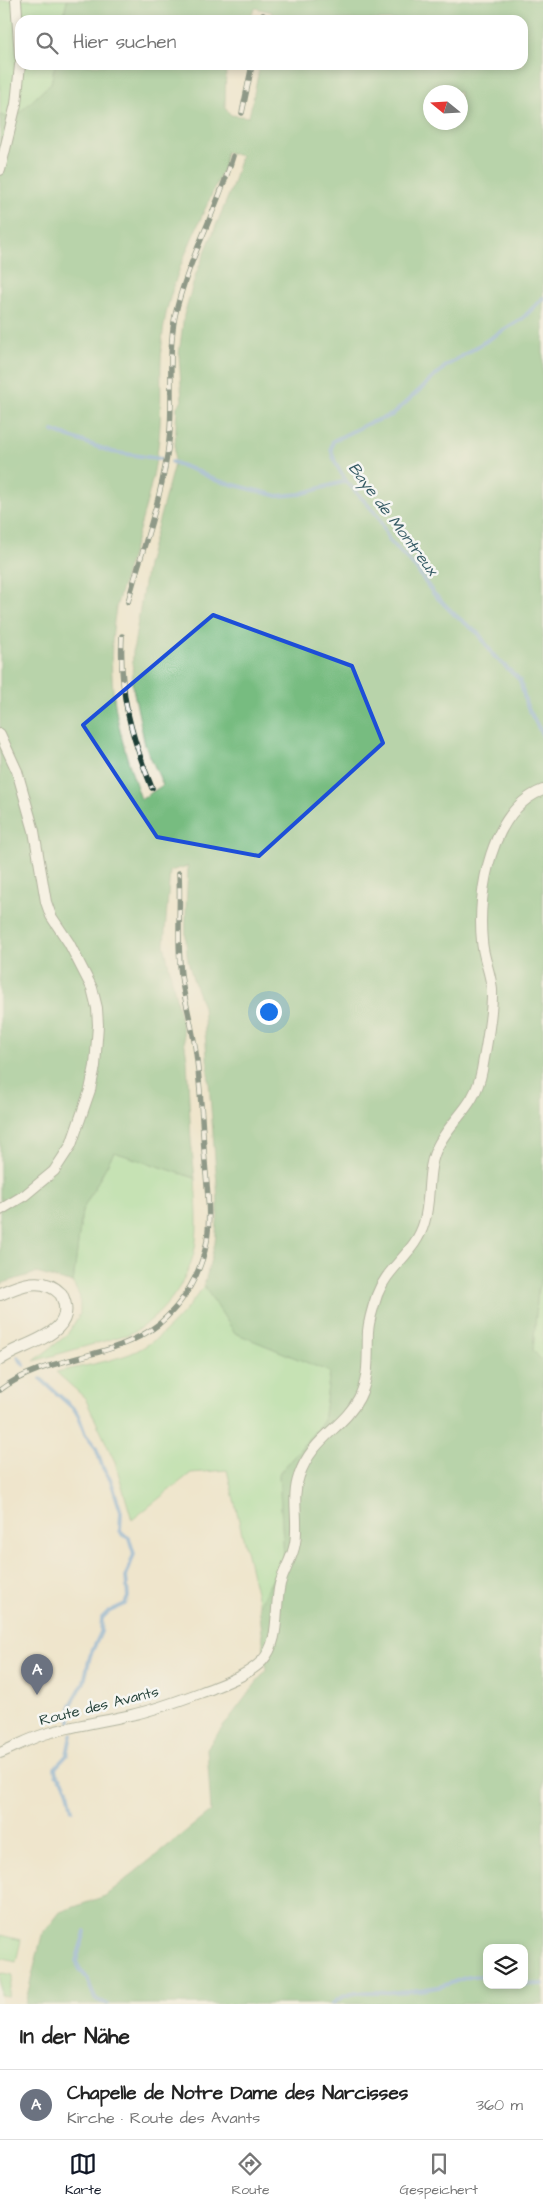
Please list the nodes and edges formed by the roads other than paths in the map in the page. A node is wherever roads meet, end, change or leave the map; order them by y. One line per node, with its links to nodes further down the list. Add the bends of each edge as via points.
1 (16, 0): 2 (street)
2 (17, 15)
3 (19, 70): 4 (street, via 16,104)
4 (0, 170)
5 (0, 734): 7 (street, via 17,771 34,831 46,902 92,988 98,1025 90,1090 71,1146 54,1171)
6 (539, 792): 10 (street, Route des Avants, via 516,807 505,821 488,872 481,924 492,990 477,1088 463,1114 437,1146 424,1224 417,1240 379,1291 368,1328 366,1382 358,1400 350,1412 315,1445 299,1475 295,1490 295,1545 280,1583 274,1642 268,1654 248,1671 191,1697 132,1715 48,1732)
7 (0, 1210)
8 (0, 1294): 9 (street, via 24,1285 50,1285 61,1294 65,1311 62,1323 54,1331)
9 (0, 1360)
10 (0, 1753)

